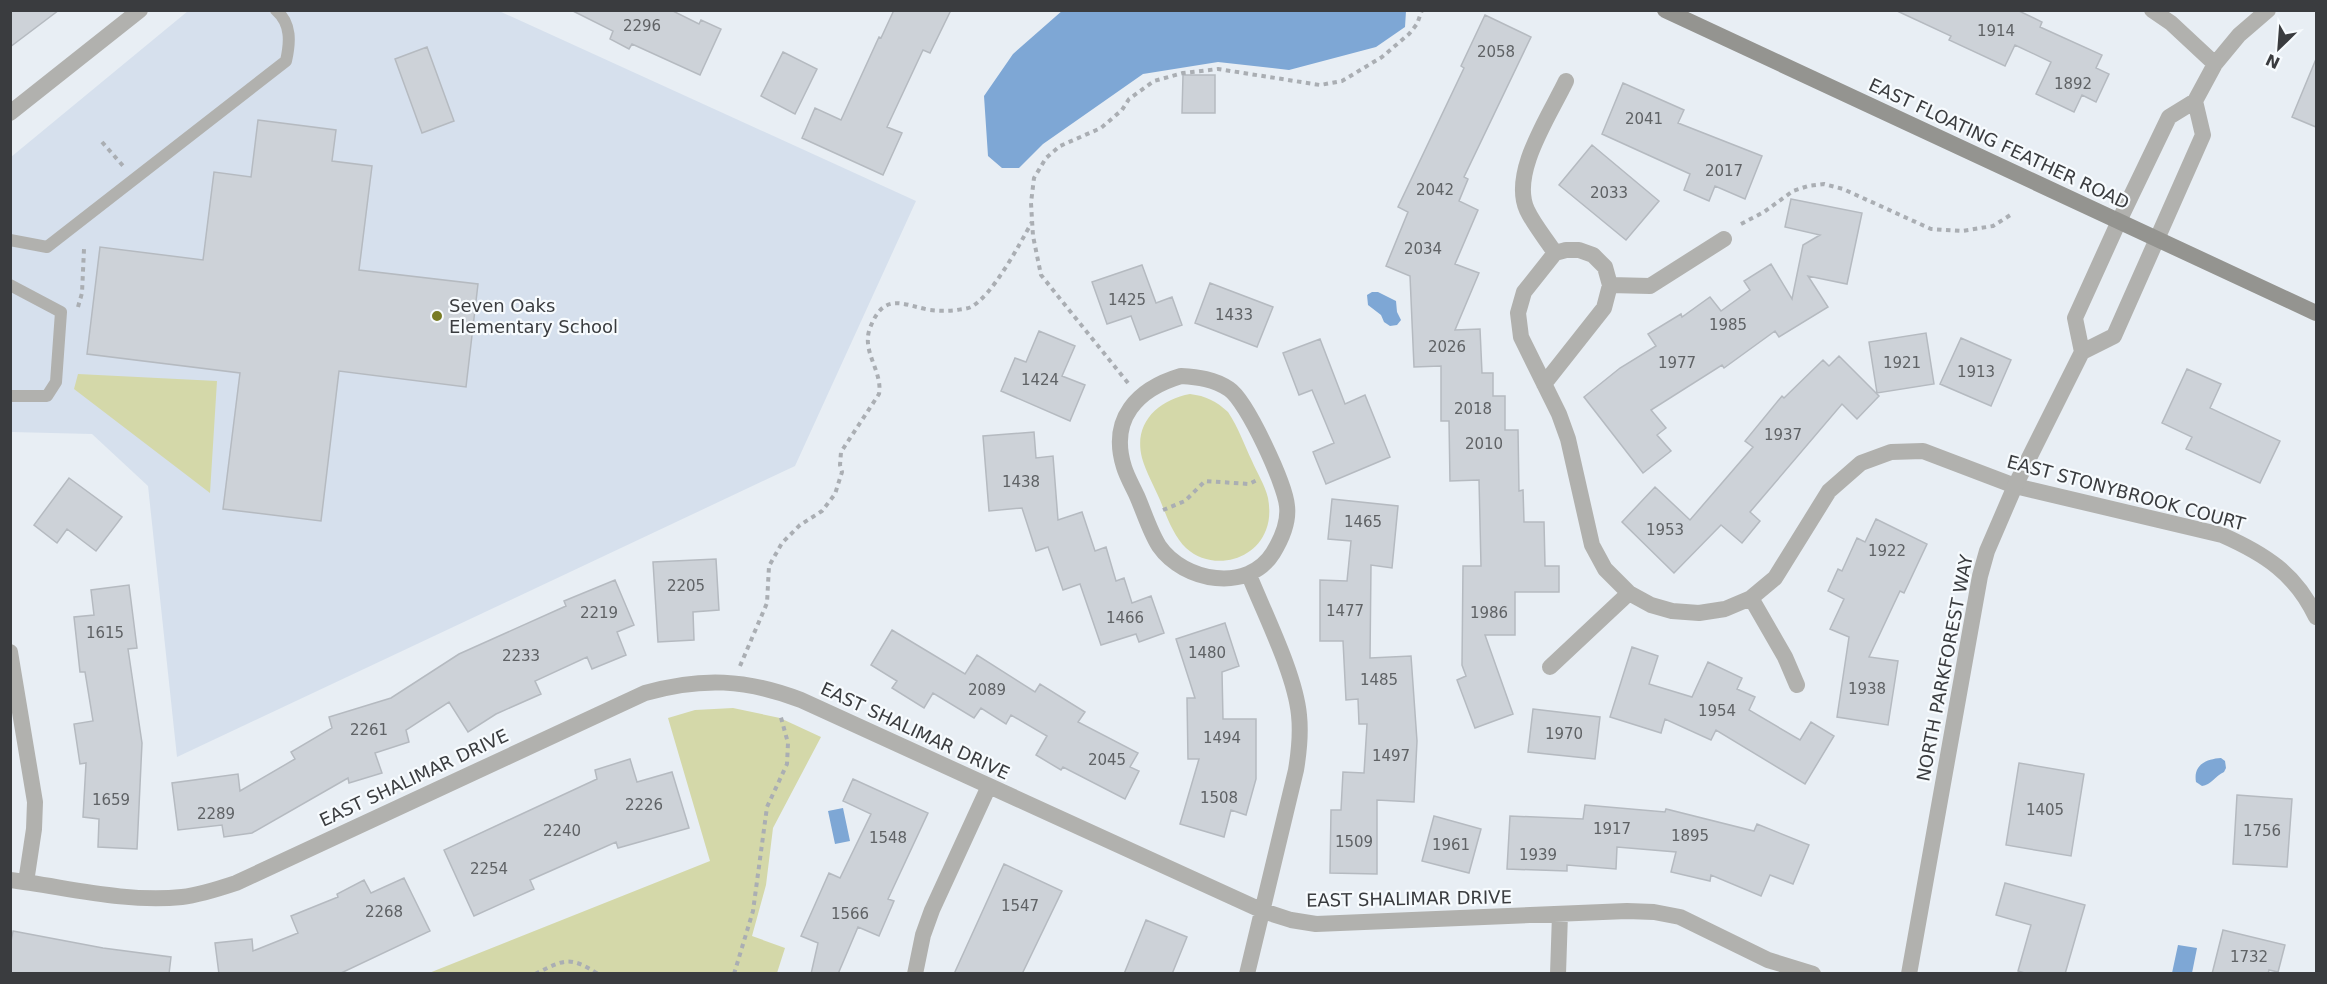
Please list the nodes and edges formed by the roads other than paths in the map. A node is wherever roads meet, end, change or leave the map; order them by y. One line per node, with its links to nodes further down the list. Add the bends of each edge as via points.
1 (140, 10): 9 (street)
2 (276, 10): 13 (lane, via 291,38 286,61 47,247)
3 (1665, 10): 10 (main road, EAST FLOATING FEATHER ROAD)
4 (2152, 10): 6 (street)
5 (2268, 10): 6 (street, via 2239,35)
6 (2215, 64): 8 (street)
7 (1566, 81): 14 (street, via 1526,164 1521,186 1527,209)
8 (2195, 101): 10 (street, via 2169,117); 12 (street, via 2203,135)
9 (10, 113)
10 (2119, 221): 12 (main road, EAST FLOATING FEATHER ROAD); 18 (street, via 2075,318)
11 (1724, 239): 16 (street, via 1650,286)
12 (2157, 239): 17 (main road, EAST FLOATING FEATHER ROAD); 18 (street, via 2114,336)
13 (10, 240)
14 (1555, 254): 16 (street, via 1579,250 1593,255 1605,267); 19 (street, EAST STONYBROOK COURT, via 1524,292 1518,313 1521,337)
15 (10, 285): 20 (lane, via 61,312 56,382 47,396)
16 (1610, 285): 19 (street, via 1604,308)
17 (2316, 313)
18 (2082, 352): 21 (street, NORTH PARKFOREST WAY)
19 (1544, 384): 23 (street, EAST STONYBROOK COURT, via 1568,439 1592,545 1605,568)
20 (10, 396)
21 (2015, 486): 24 (street, EAST STONYBROOK COURT, via 1923,451 1891,452 1861,463 1829,491 1775,578); 25 (street, EAST STONYBROOK COURT, via 2222,535 2243,544 2284,571); 37 (street, NORTH PARKFOREST WAY, via 1980,576)
22 (1249, 575): 22 (street, via 1269,560 1284,529 1287,507 1282,487 1247,410 1230,389 1204,378 1181,376 1163,381 1129,408 1121,429 1124,467 1159,546 1178,565 1203,576 1227,579); 31 (street, via 1294,686 1299,714 1296,770)
23 (1629, 593): 24 (street, EAST STONYBROOK COURT, via 1651,605 1699,613 1725,609); 27 (street)
24 (1751, 598): 28 (street)
25 (2316, 617)
26 (10, 652): 30 (street, via 35,802 34,829)
27 (1550, 667)
28 (1797, 685)
29 (989, 786): 30 (street, EAST SHALIMAR DRIVE, via 776,690 737,683 697,682 645,693 210,892 155,899); 31 (street, EAST SHALIMAR DRIVE); 33 (street, via 932,910)
30 (19, 881)
31 (1263, 911): 32 (street, EAST SHALIMAR DRIVE, via 1316,924); 34 (street)
32 (1560, 914): 35 (street); 36 (street, EAST SHALIMAR DRIVE, via 1627,911 1680,918 1768,960)
33 (915, 974)
34 (1247, 974)
35 (1558, 974)
36 (1813, 974)
37 (1909, 974)

